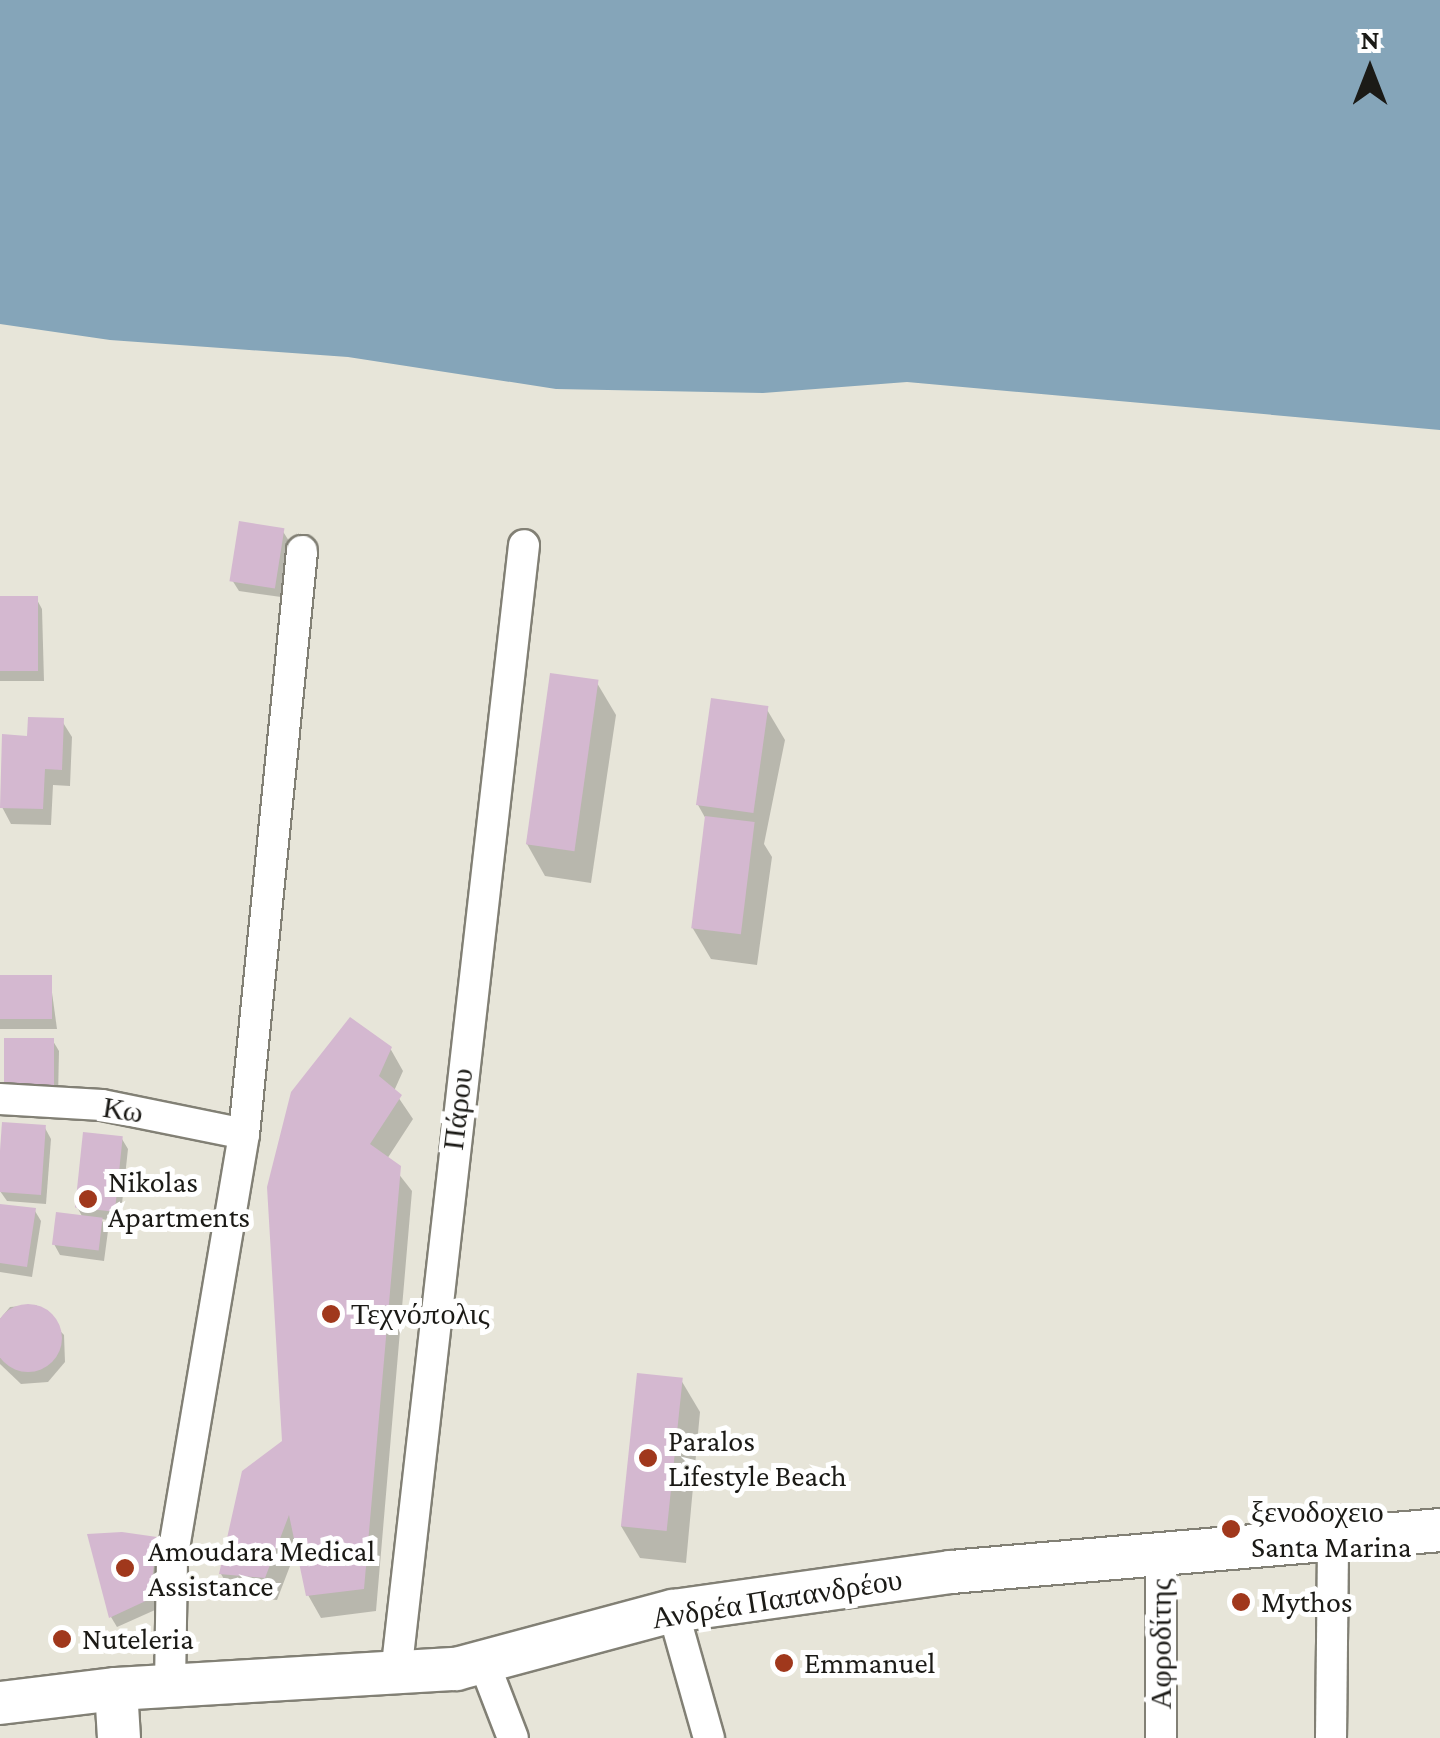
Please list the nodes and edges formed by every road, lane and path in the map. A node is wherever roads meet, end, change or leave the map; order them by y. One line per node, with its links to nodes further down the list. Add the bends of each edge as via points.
1 (524, 545): 10 (street, Πάρου)
2 (302, 551): 4 (street)
3 (0, 1099): 4 (street, Κω, via 102,1105)
4 (244, 1134): 11 (street, via 180,1494)
5 (1440, 1530): 6 (main road, Ανδρέα Παπανδρέου)
6 (1333, 1535): 7 (main road, Ανδρέα Παπανδρέου); 18 (street)
7 (1161, 1550): 8 (main road, Ανδρέα Παπανδρέου); 17 (street, Αφροδίτης)
8 (673, 1611): 9 (main road, Ανδρέα Παπανδρέου); 16 (street)
9 (484, 1662): 10 (main road, Ανδρέα Παπανδρέου); 15 (street)
10 (396, 1674): 11 (main road, Ανδρέα Παπανδρέου)
11 (170, 1686): 12 (main road, Ανδρέα Παπανδρέου)
12 (116, 1689): 13 (main road, Ανδρέα Παπανδρέου); 14 (main road)
13 (0, 1704)
14 (119, 1738)
15 (512, 1738)
16 (709, 1738)
17 (1160, 1738)
18 (1331, 1738)

